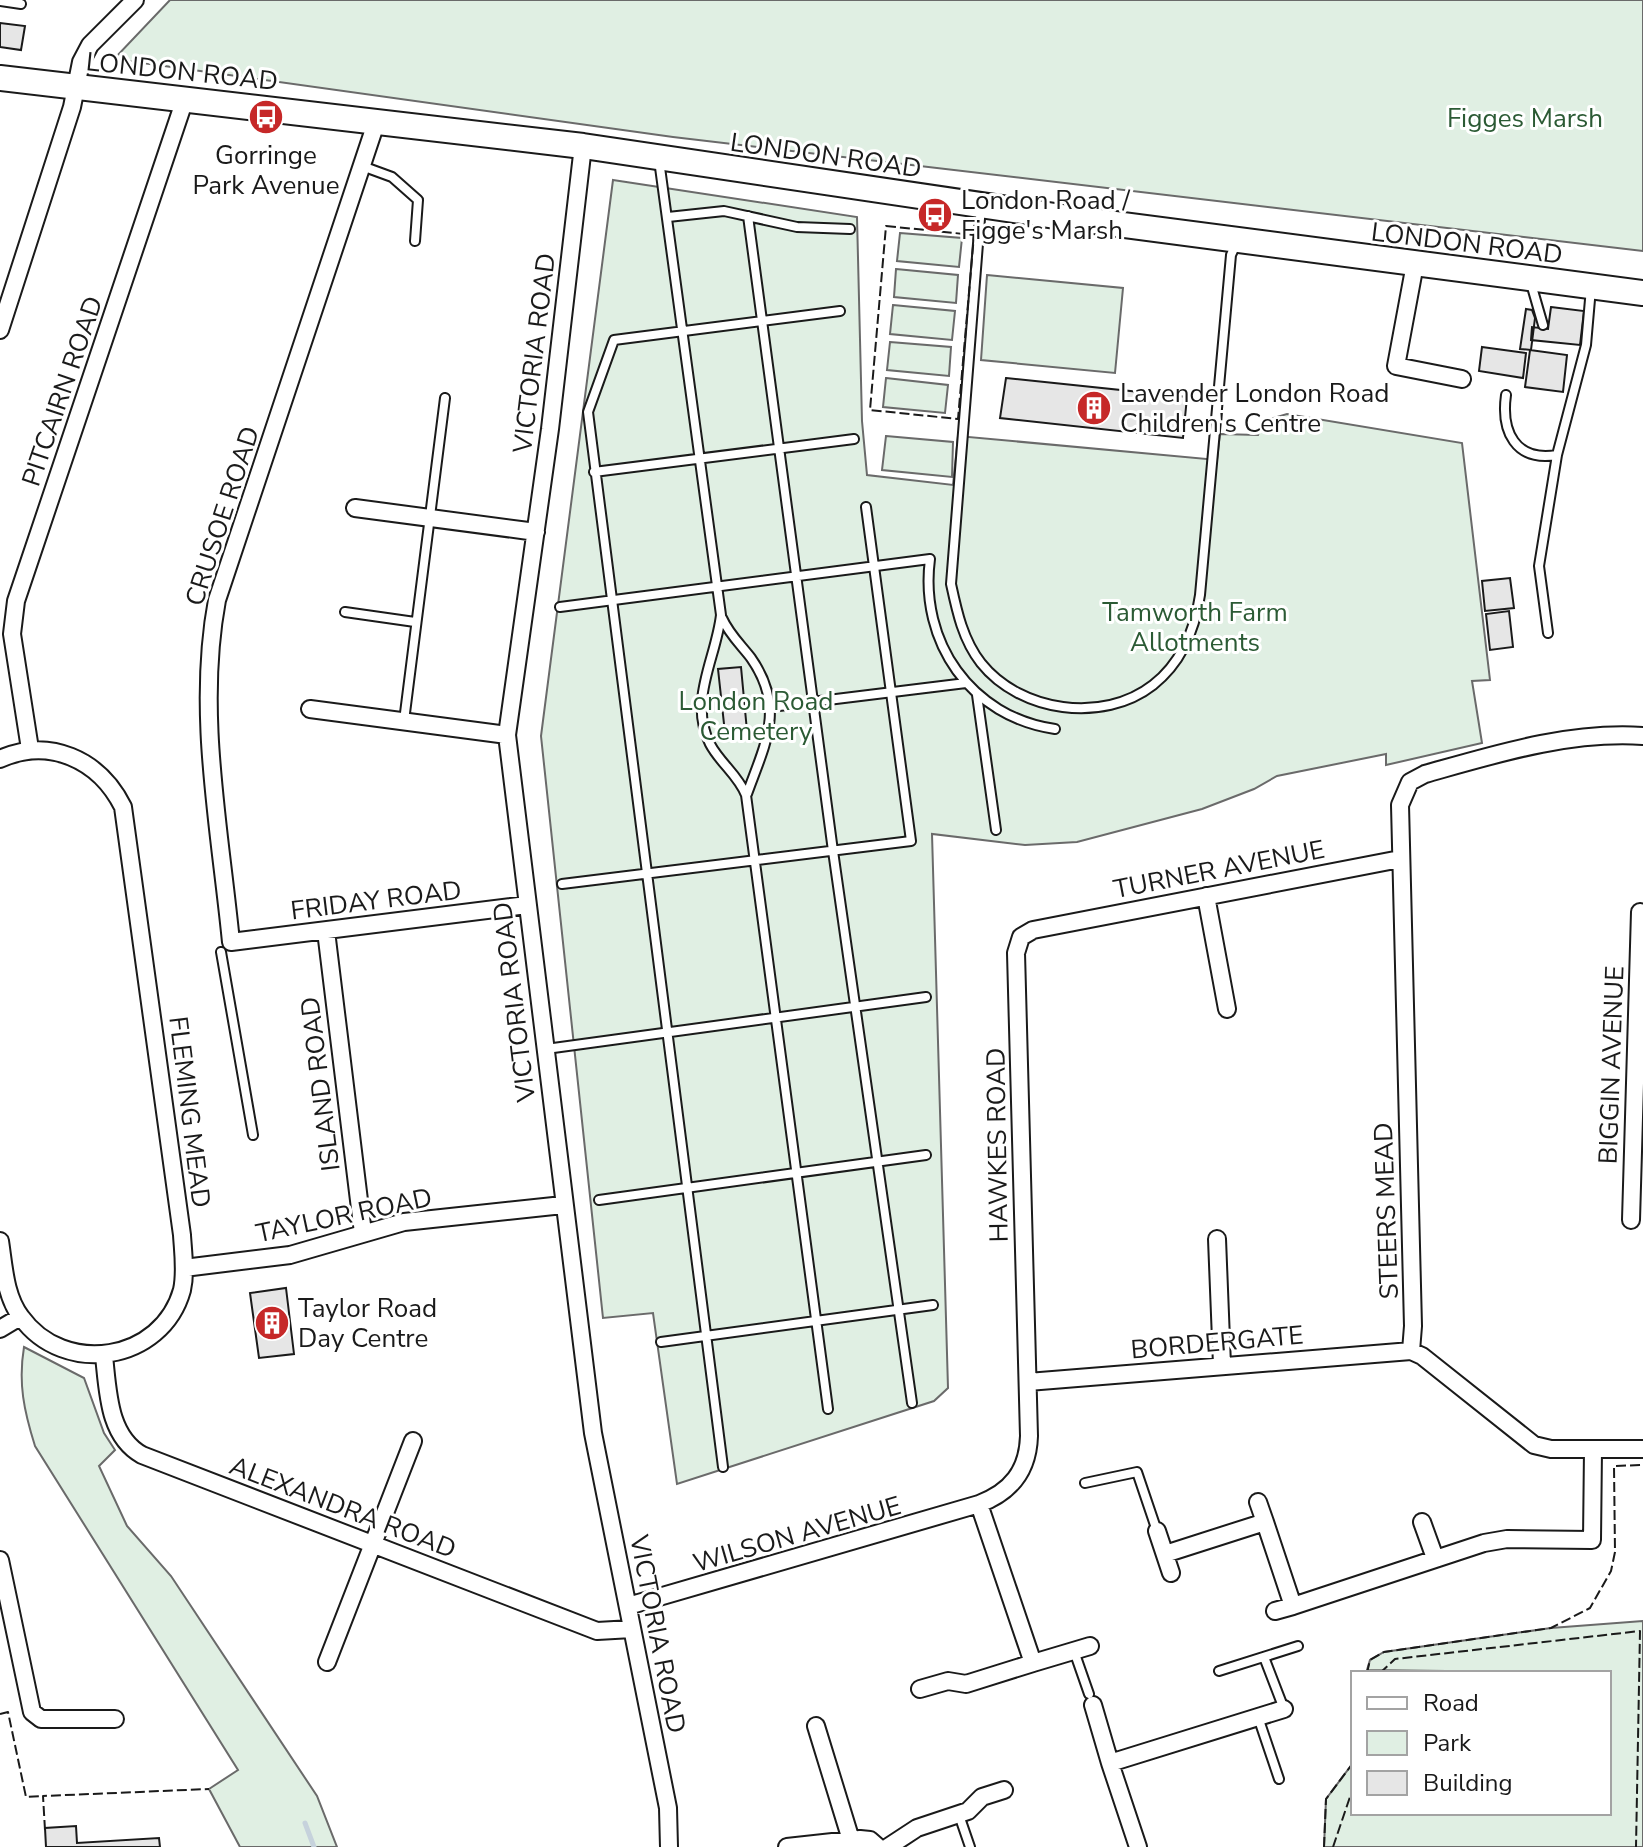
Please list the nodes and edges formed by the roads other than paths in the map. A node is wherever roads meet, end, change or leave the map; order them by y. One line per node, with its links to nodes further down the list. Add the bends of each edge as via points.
1 (135, 0): 5 (street, via 90,45)
2 (0, 1): 3 (lane)
3 (21, 4)
4 (0, 78): 5 (main road, LONDON ROAD)
5 (76, 87): 6 (main road, LONDON ROAD); 24 (street)
6 (185, 99): 7 (main road, LONDON ROAD); 57 (street, PITCAIRN ROAD, via 12,620)
7 (377, 120): 8 (main road, LONDON ROAD); 10 (street, CRUSOE ROAD)
8 (583, 146): 9 (main road, LONDON ROAD); 37 (street, VICTORIA ROAD)
9 (659, 158): 11 (main road, LONDON ROAD); 13 (lane)
10 (362, 166): 15 (lane, via 392,177 418,200); 71 (street, CRUSOE ROAD, via 217,600 209,645)
11 (981, 205): 16 (main road, LONDON ROAD); 16 (lane, via 951,584 962,631 983,666 1009,688 1062,707 1084,708 1136,695 1172,665 1193,628 1231,255)
12 (748, 216): 13 (lane, via 724,211); 14 (lane, via 797,227); 22 (lane)
13 (668, 217): 25 (lane)
14 (850, 229)
15 (415, 241)
16 (1237, 241): 17 (main road, LONDON ROAD)
17 (1415, 264): 18 (main road, LONDON ROAD); 26 (street, via 1396,366)
18 (1530, 280): 19 (main road, LONDON ROAD); 23 (lane)
19 (1591, 287): 20 (main road, LONDON ROAD); 31 (lane, via 1586,345)
20 (1643, 293)
21 (840, 311): 22 (lane)
22 (761, 322): 25 (lane); 30 (lane)
23 (1543, 325)
24 (0, 330)
25 (684, 333): 32 (lane); 33 (lane, via 614,340 588,412)
26 (1462, 379)
27 (1506, 395): 31 (lane, via 1505,430 1512,442 1525,453)
28 (445, 398): 36 (lane)
29 (854, 439): 30 (lane)
30 (779, 449): 32 (lane); 39 (lane)
31 (1557, 455): 46 (lane, via 1539,566)
32 (700, 458): 33 (lane); 40 (lane)
33 (594, 472): 41 (lane)
34 (866, 507): 38 (lane)
35 (355, 508): 36 (street)
36 (429, 519): 37 (street); 45 (lane)
37 (536, 532): 55 (street, VICTORIA ROAD)
38 (874, 566): 39 (lane); 47 (lane, via 930,559 933,622 949,662); 48 (lane)
39 (796, 576): 40 (lane); 50 (lane)
40 (717, 586): 41 (lane); 44 (lane)
41 (612, 600): 42 (lane); 64 (lane)
42 (560, 607)
43 (345, 612): 45 (lane)
44 (721, 615): 51 (lane, via 759,673); 59 (lane, via 701,717 710,743)
45 (415, 622): 53 (lane)
46 (1548, 633)
47 (966, 683): 48 (lane); 49 (lane)
48 (891, 693): 50 (lane); 61 (lane, via 911,841)
49 (977, 695): 54 (lane, via 1020,720); 60 (lane)
50 (813, 702): 51 (lane); 61 (lane)
51 (771, 707): 59 (lane, via 767,742)
52 (310, 709): 53 (street)
53 (404, 721): 55 (street)
54 (1055, 729)
55 (507, 735): 67 (street, VICTORIA ROAD)
56 (1643, 736): 62 (street, STEERS MEAD, via 1576,738 1425,774 1410,782 1400,805)
57 (30, 749): 58 (street, FLEMING MEAD); 90 (street, FLEMING MEAD, via 83,762 109,784 123,807)
58 (0, 759)
59 (746, 795): 63 (lane)
60 (996, 830)
61 (833, 851): 63 (lane); 73 (lane)
62 (1400, 859): 66 (street, TURNER AVENUE); 98 (street, STEERS MEAD)
63 (755, 860): 64 (lane); 75 (lane)
64 (648, 874): 65 (lane); 76 (lane)
65 (562, 884)
66 (1206, 896): 69 (street, TURNER AVENUE); 74 (street)
67 (527, 905): 70 (street, FRIDAY ROAD); 77 (street, VICTORIA ROAD)
68 (1640, 912): 78 (street, BIGGIN AVENUE)
69 (1048, 927): 101 (street, HAWKES ROAD, via 1026,932 1016,953)
70 (326, 931): 71 (street, FRIDAY ROAD); 87 (street, ISLAND ROAD)
71 (226, 947): 79 (lane)
72 (926, 997): 73 (lane)
73 (857, 1007): 75 (lane); 81 (lane)
74 (1227, 1009)
75 (775, 1019): 76 (lane); 82 (lane)
76 (669, 1033): 77 (lane); 83 (lane)
77 (544, 1049): 85 (street, VICTORIA ROAD)
78 (1639, 1064): 86 (street, BIGGIN AVENUE)
79 (253, 1135)
80 (926, 1155): 81 (lane)
81 (879, 1162): 82 (lane); 92 (lane)
82 (796, 1173): 83 (lane); 94 (lane)
83 (688, 1188): 84 (lane); 96 (lane)
84 (599, 1200)
85 (563, 1205): 87 (street, TAYLOR ROAD, via 404,1222); 119 (street, VICTORIA ROAD, via 593,1433)
86 (1631, 1220)
87 (363, 1233): 90 (street, TAYLOR ROAD, via 290,1255)
88 (1217, 1239): 100 (street)
89 (0, 1241): 93 (street, via 7,1286)
90 (184, 1268): 99 (street, FLEMING MEAD, via 176,1303 157,1330 130,1348)
91 (933, 1305): 92 (lane)
92 (898, 1309): 94 (lane); 102 (lane)
93 (20, 1317): 95 (street); 99 (street, via 56,1347)
94 (816, 1320): 96 (lane); 103 (lane)
95 (0, 1329)
96 (707, 1335): 97 (lane); 107 (lane)
97 (661, 1342)
98 (1411, 1351): 100 (street, BORDERGATE); 106 (street, via 1534,1445)
99 (104, 1356): 114 (street, ALEXANDRA ROAD, via 114,1418 134,1450)
100 (1222, 1365): 101 (street, BORDERGATE)
101 (1028, 1382): 110 (street, WILSON AVENUE, via 1024,1466 1004,1491)
102 (912, 1403)
103 (828, 1409)
104 (413, 1441): 114 (street)
105 (1643, 1449): 106 (street)
106 (1593, 1450): 116 (street, via 1592,1540 1507,1539)
107 (723, 1467)
108 (1085, 1483): 113 (lane, via 1137,1472)
109 (1258, 1502): 111 (street)
110 (979, 1504): 119 (street, WILSON AVENUE); 127 (street)
111 (1265, 1522): 115 (street); 120 (street)
112 (1422, 1522): 116 (street)
113 (1157, 1531): 115 (street)
114 (373, 1545): 122 (street, ALEXANDRA ROAD, via 597,1631); 126 (street)
115 (1165, 1554): 118 (street)
116 (1435, 1558): 120 (street)
117 (0, 1560): 133 (street, via 32,1712 41,1719)
118 (1171, 1573)
119 (628, 1606): 122 (street, VICTORIA ROAD)
120 (1293, 1606): 121 (street)
121 (1275, 1611)
122 (632, 1629): 140 (street, VICTORIA ROAD, via 668,1808)
123 (1298, 1646): 125 (lane)
124 (1082, 1649): 127 (street); 130 (lane)
125 (1264, 1657): 128 (lane); 131 (lane)
126 (327, 1662)
127 (1033, 1663): 129 (street, via 966,1684 948,1681)
128 (1219, 1671)
129 (920, 1689)
130 (1091, 1699): 135 (street)
131 (1284, 1709): 132 (street)
132 (1258, 1717): 135 (street); 136 (lane)
133 (115, 1719)
134 (816, 1726): 139 (street)
135 (1110, 1763): 145 (street)
136 (1279, 1779)
137 (1004, 1790): 138 (street, via 982,1797)
138 (959, 1815): 143 (street, via 917,1828); 144 (lane)
139 (851, 1840): 141 (street); 142 (street, via 870,1840)
140 (669, 1847)
141 (787, 1847)
142 (878, 1847)
143 (888, 1847)
144 (970, 1847)
145 (1138, 1847)

